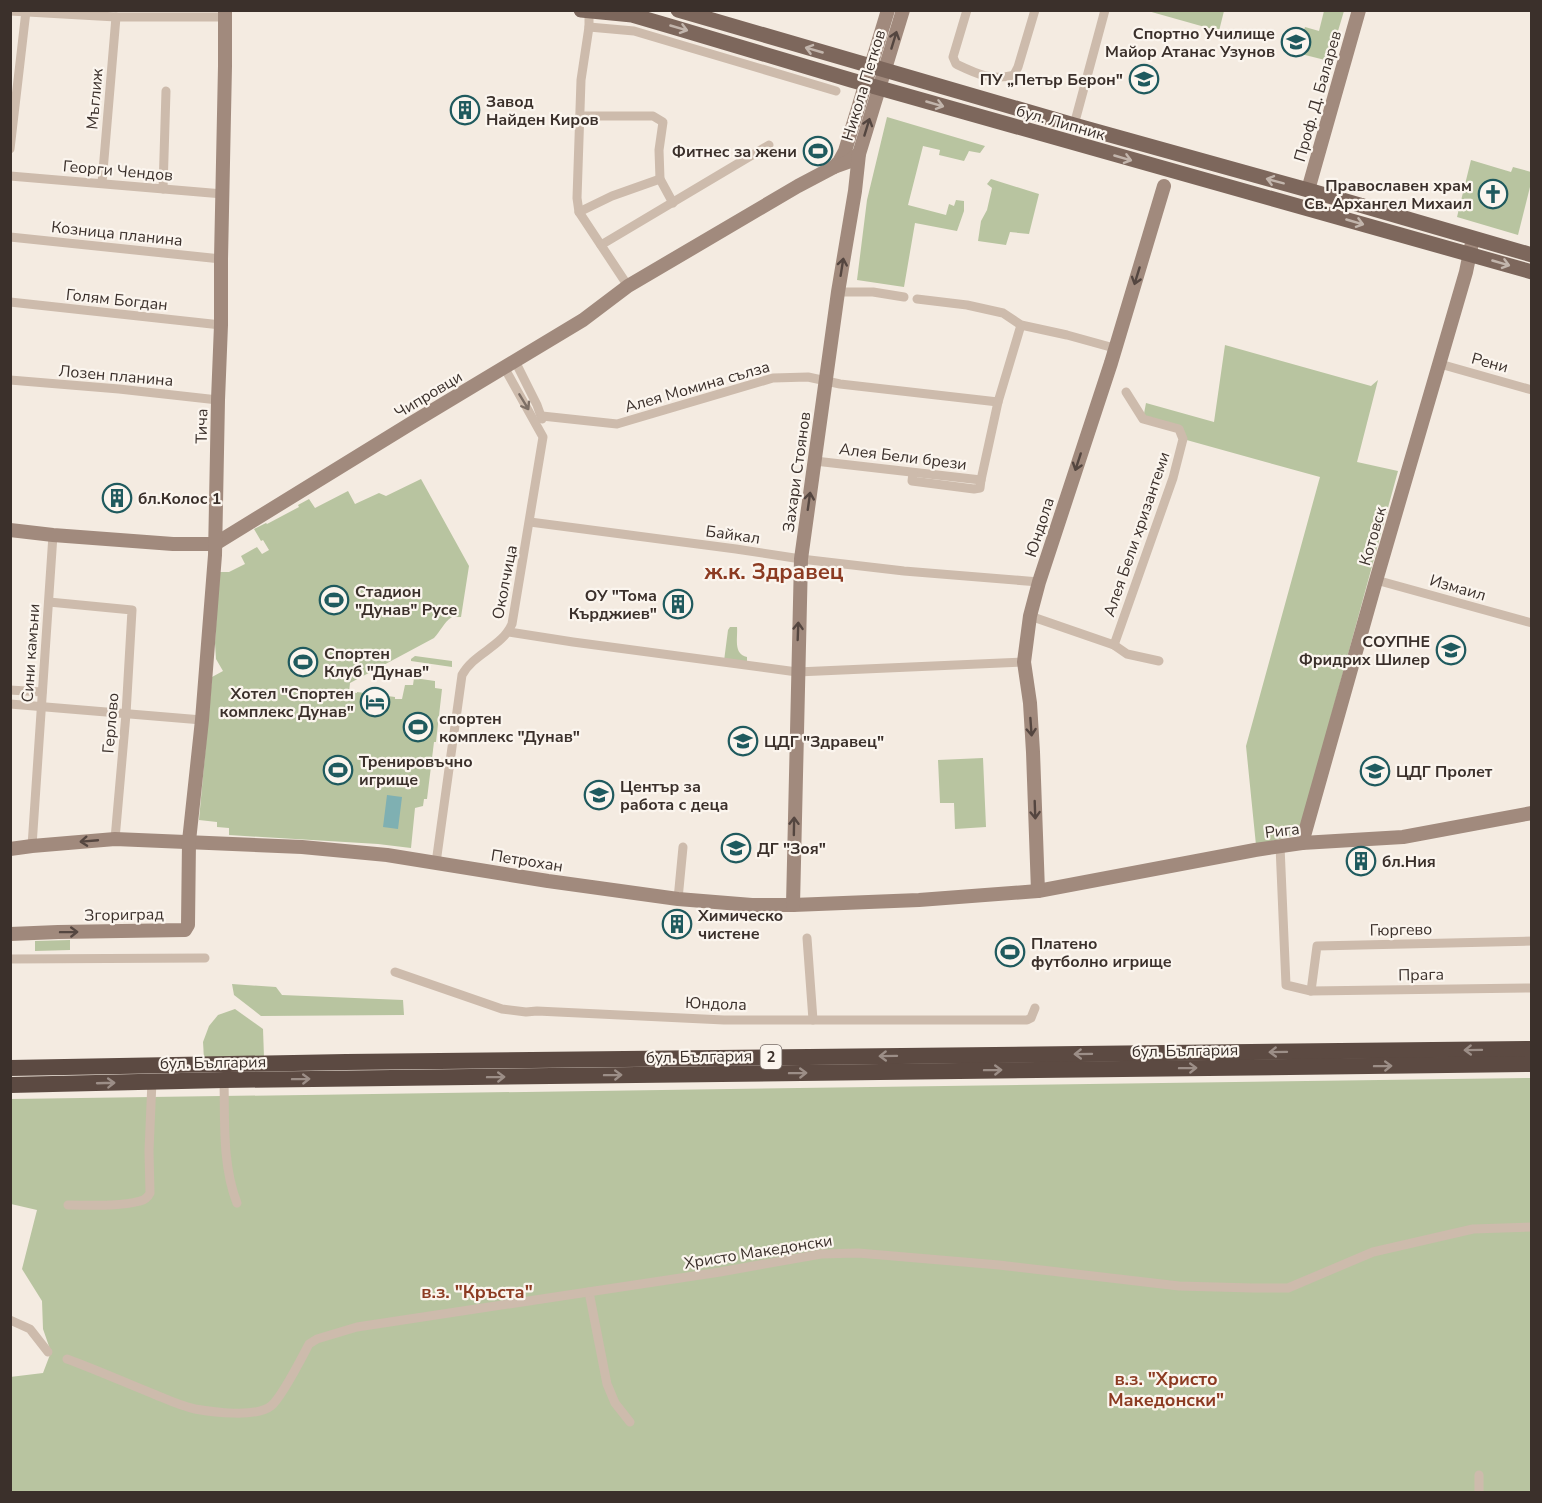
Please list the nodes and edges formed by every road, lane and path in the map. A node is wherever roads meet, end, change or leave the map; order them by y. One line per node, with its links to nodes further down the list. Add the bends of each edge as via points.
1 (581, 10): 11 (main road, бул. Липник)
2 (678, 10): 15 (main road, бул. Липник, one-way to 2)
3 (888, 10): 15 (street, Никола Петков)
4 (903, 10): 15 (street, Никола Петков, one-way to 4)
5 (967, 10): 6 (street, via 953,57 956,64 996,78 1014,75)
6 (1035, 10)
7 (1105, 10): 20 (street)
8 (1359, 10): 32 (street, Проф. Д. Баларев)
9 (10, 11): 10 (street)
10 (26, 11): 13 (street); 22 (street)
11 (589, 11): 14 (street); 16 (main road, бул. Липник, one-way to 16, via 632,15)
12 (225, 14): 13 (street); 34 (street, Тича)
13 (116, 17): 29 (street, Мъглиж)
14 (589, 27): 18 (street, via 634,31); 19 (street)
15 (878, 68): 16 (street, Никола Петков); 20 (main road, бул. Липник)
16 (872, 86): 23 (street, Никола Петков, one-way to 16); 24 (street, Никола Петков); 25 (main road, бул. Липник, one-way to 25)
17 (166, 91): 31 (street)
18 (836, 91)
19 (580, 116): 28 (street, via 653,116 663,122); 36 (street)
20 (1074, 125): 32 (main road, бул. Липник, one-way to 20)
21 (769, 145): 35 (street)
22 (10, 149)
23 (859, 154): 24 (street, Никола Петков); 33 (street, Захари Стоянов)
24 (834, 167): 33 (street, via 851,177); 44 (street, Чипровци)
25 (1157, 168): 26 (main road, бул. Липник); 30 (street)
26 (1179, 173): 30 (street); 40 (main road, бул. Липник, one-way to 40)
27 (10, 176): 29 (street, Георги Чендов)
28 (660, 179): 35 (street); 36 (street)
29 (102, 183): 31 (street, Георги Чендов)
30 (1164, 186): 51 (street, Юндола, one-way to 51)
31 (163, 189): 34 (street, Георги Чендов)
32 (1308, 190): 38 (main road, бул. Липник)
33 (855, 191): 45 (street, Захари Стоянов, one-way to 33)
34 (223, 194): 42 (street, Тича)
35 (673, 203): 39 (street)
36 (579, 212): 39 (street)
37 (10, 237): 42 (street, Козница планина)
38 (1473, 238): 40 (street, Котовск); 41 (main road, бул. Липник)
39 (601, 245): 44 (street)
40 (1470, 255): 43 (main road, бул. Липник, one-way to 43); 53 (street, Котовск)
41 (1532, 255)
42 (220, 259): 50 (street, Тича)
43 (1532, 272)
44 (628, 286): 52 (street, Чипровци, via 583,320)
45 (838, 292): 46 (street); 55 (street, Захари Стоянов)
46 (904, 297)
47 (917, 299): 49 (street, via 1003,313)
48 (10, 302): 50 (street, Голям Богдан)
49 (1022, 325): 51 (street); 59 (street, Алея Бели брези)
50 (221, 326): 58 (street, Тича)
51 (1114, 348): 69 (street, Юндола, one-way to 69)
52 (510, 364): 60 (street, via 528,385); 61 (street, one-way to 61); 66 (street, Чипровци)
53 (1440, 364): 56 (street, Рени); 68 (street, Котовск)
54 (10, 380): 58 (street, Лозен планина)
55 (825, 381): 59 (street); 60 (street, Алея Момина сълза, via 808,377 773,378 617,424); 62 (street, Захари Стоянов)
56 (1532, 390)
57 (1126, 392): 74 (street, Алея Бели хризантеми, via 1143,419 1179,429 1183,439)
58 (218, 400): 66 (street, Тича)
59 (998, 402): 62 (street, Алея Бели брези, via 981,480)
60 (542, 416): 61 (street, Околчица)
61 (543, 436): 63 (street, Околчица)
62 (814, 461): 67 (street, Захари Стоянов, one-way to 62)
63 (530, 522): 67 (street, Байкал); 73 (street, Околчица)
64 (10, 530): 65 (street)
65 (53, 535): 66 (street); 70 (street, Сини камъни)
66 (215, 544): 83 (street, Тича)
67 (801, 559): 69 (street, Байкал); 77 (street, Захари Стоянов, one-way to 67)
68 (1376, 580): 72 (street, Измаил); 87 (street, Котовск)
69 (1039, 582): 71 (street, Юндола)
70 (49, 602): 79 (street, Сини камъни); 82 (street, Герлово, via 132,610)
71 (1030, 616): 74 (street); 76 (street, Юндола)
72 (1532, 623)
73 (509, 632): 77 (street); 92 (street, Околчица, via 462,675)
74 (1114, 645): 75 (street, via 1127,654)
75 (1159, 661)
76 (1024, 662): 77 (street); 93 (street, Юндола, one-way to 93, via 1033,752)
77 (797, 672): 95 (street, Захари Стоянов, one-way to 77)
78 (10, 690): 79 (street)
79 (42, 692): 81 (street, Сини камъни)
80 (10, 704): 81 (street)
81 (41, 707): 82 (street); 88 (street, Сини камъни)
82 (126, 714): 83 (street); 85 (street, Герлово)
83 (202, 720): 86 (street, Тича)
84 (1532, 813): 87 (street, Рига, via 1402,837)
85 (115, 839): 86 (street, Петрохан); 88 (street, Петрохан, one-way to 88)
86 (189, 842): 92 (street, Петрохан, via 364,852); 96 (street, Згориград, one-way to 86, via 185,930)
87 (1302, 843): 89 (street, Рига)
88 (32, 846): 91 (street, Петрохан)
89 (1280, 846): 93 (street, Рига); 103 (street, via 1286,985)
90 (683, 847): 94 (street)
91 (10, 849)
92 (436, 863): 94 (street, Петрохан)
93 (1038, 891): 95 (street, Петрохан)
94 (678, 899): 95 (street, Петрохан)
95 (793, 906)
96 (10, 934)
97 (807, 938): 105 (street)
98 (1532, 941): 103 (street, Гюргево, via 1317,946)
99 (205, 958): 100 (street)
100 (10, 959)
101 (395, 972): 105 (street, Юндола, via 501,1009 526,1012)
102 (1532, 987): 103 (street, Прага)
103 (1311, 991)
104 (1035, 1008): 105 (street, Юндола, via 1032,1018 1027,1020)
105 (813, 1020)
106 (1532, 1049): 108 (highway, бул. България / 2, one-way to 108)
107 (1532, 1064): 109 (highway, бул. България / 2, one-way to 107)
108 (10, 1068)
109 (224, 1080): 110 (highway, бул. България / 2); 112 (street, via 226,1155)
110 (152, 1081): 111 (highway, бул. България / 2, one-way to 110); 113 (street, via 147,1198 115,1204)
111 (10, 1085)
112 (237, 1203)
113 (68, 1205)
114 (1532, 1227): 115 (street, Христо Македонски, via 1473,1229 1373,1252 1288,1288 1179,1286 858,1253 821,1254)
115 (589, 1292): 118 (street, Христо Македонски, via 368,1325 317,1339 309,1344 279,1397 256,1413 194,1409); 119 (street, via 607,1384)
116 (10, 1320): 117 (street, via 30,1329)
117 (48, 1352)
118 (67, 1359)
119 (630, 1422)
120 (1479, 1475): 121 (street)
121 (1479, 1492)

